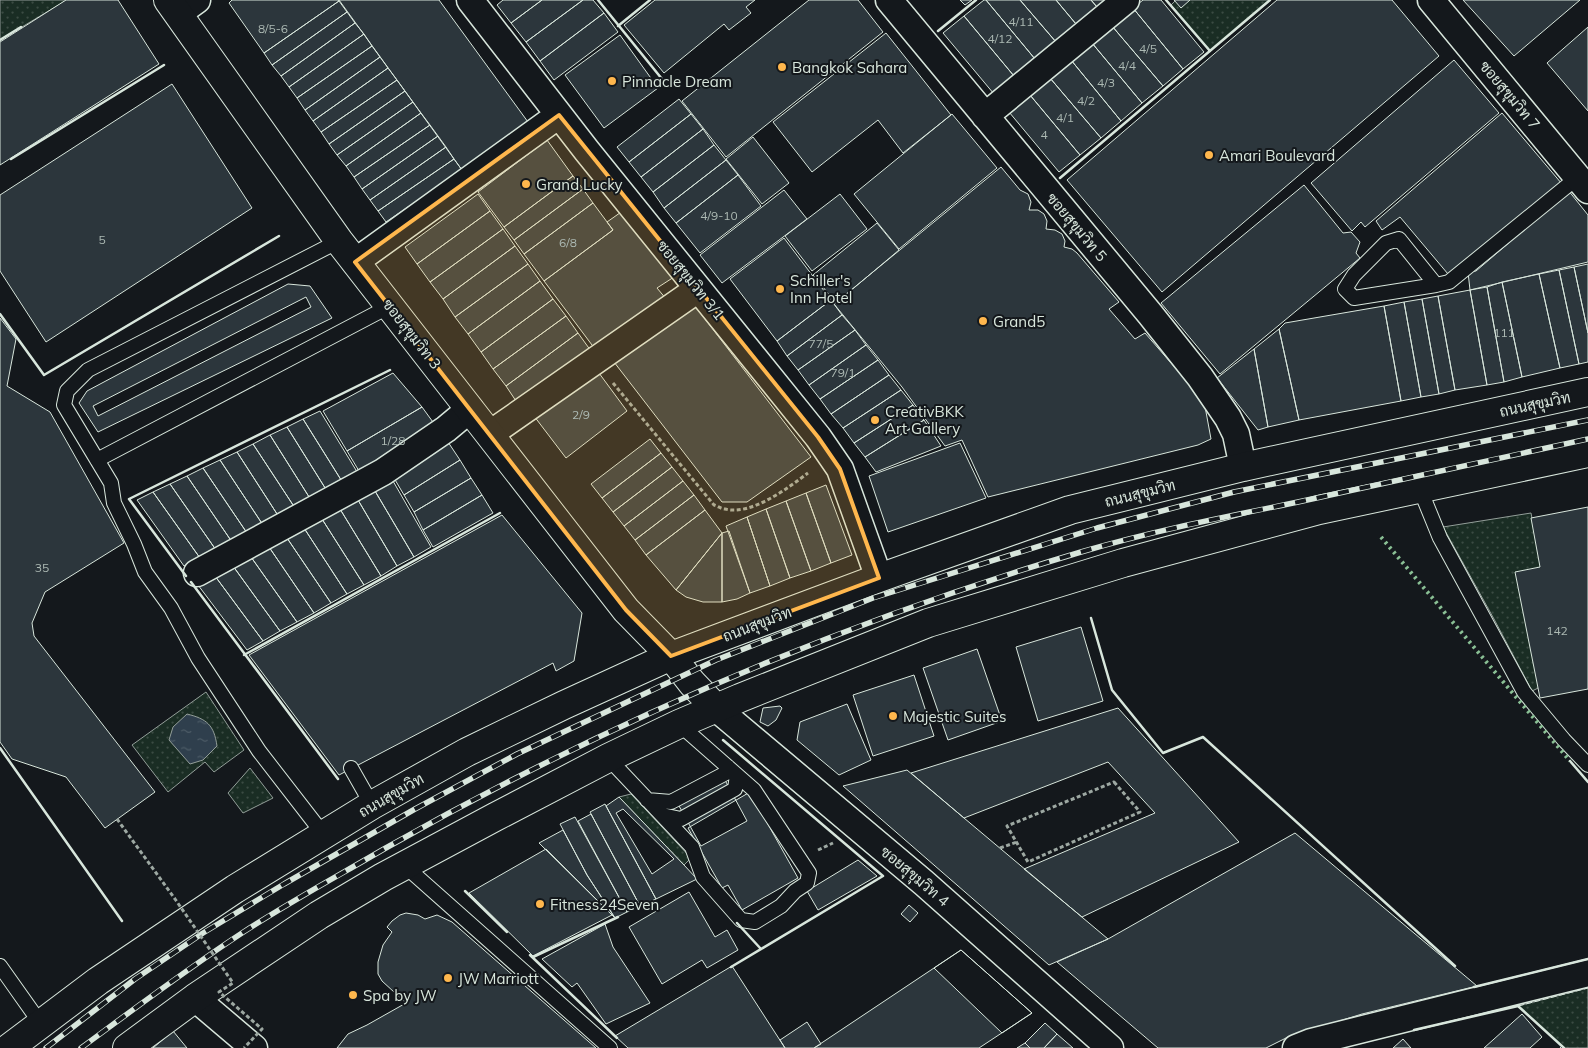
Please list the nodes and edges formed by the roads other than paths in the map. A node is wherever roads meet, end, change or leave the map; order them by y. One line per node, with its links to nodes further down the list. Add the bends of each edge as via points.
1 (470, 0): 6 (street, ซอยสุขุมวิท 3/1)
2 (889, 0): 7 (street, ซอยสุขุมวิท 5)
3 (1126, 0): 7 (street)
4 (1432, 0): 8 (street, ซอยสุขุมวิท 7)
5 (181, 4): 9 (main road, ซอยสุขุมวิท 3)
6 (559, 115): 9 (street); 11 (street, ซอยสุขุมวิท 3/1)
7 (985, 116): 18 (street, ซอยสุขุมวิท 5, via 1200,377 1236,434)
8 (1583, 184): 10 (lane, via 1449,282)
9 (347, 252): 12 (main road, ซอยสุขุมวิท 3); 17 (lane, via 88,370 66,391 64,405)
10 (1436, 284): 10 (lane, via 1399,239 1386,243 1354,275 1345,289 1354,298)
11 (698, 289): 15 (street); 21 (street, ซอยสุขุมวิท 3/1, via 832,456 850,492)
12 (390, 306): 14 (main road, ซอยสุขุมวิท 3); 17 (lane)
13 (1588, 392): 18 (main road, ถนนสุขุมวิท)
14 (470, 409): 15 (main road, ซอยสุขุมวิท 3); 20 (street, via 383,472)
15 (490, 434): 22 (main road, ซอยสุขุมวิท 3, via 626,610)
16 (1588, 453): 19 (main road)
17 (97, 460): 32 (lane, via 111,483 114,504 145,572 171,608 198,658 259,751)
18 (1243, 467): 21 (main road, ถนนสุขุมวิท, via 1070,510)
19 (1420, 489): 23 (main road, via 1319,510 1123,563 928,624); 26 (lane, via 1440,538 1524,692)
20 (197, 574)
21 (879, 578): 22 (main road, ถนนสุขุมวิท)
22 (671, 656): 23 (main road, ซอยสุขุมวิท 3); 30 (main road, ถนนสุขุมวิท, via 467,752)
23 (716, 708): 24 (main road); 42 (street, ซอยสุขุมวิท 4, via 924,883)
24 (679, 724): 25 (main road); 28 (lane)
25 (608, 758): 29 (lane); 33 (main road)
26 (1588, 766)
27 (351, 768): 30 (lane)
28 (733, 771): 29 (lane, via 671,802); 31 (lane, via 735,789 681,819); 31 (lane, via 754,790 809,873 807,883 781,906 754,922 741,920 702,877 692,847)
29 (647, 800): 31 (lane)
30 (372, 806): 32 (main road, ถนนสุขุมวิท)
31 (662, 815)
32 (324, 835): 37 (main road, ถนนสุขุมวิท, via 235,889 98,981)
33 (405, 866): 36 (main road, via 319,915); 41 (lane)
34 (0, 966): 37 (lane)
35 (1588, 973): 43 (street)
36 (195, 998): 39 (main road); 40 (street)
37 (41, 1024): 38 (main road, ถนนสุขุมวิท)
38 (8, 1048)
39 (127, 1048)
40 (254, 1048)
41 (610, 1048)
42 (1110, 1048)
43 (1296, 1048)

